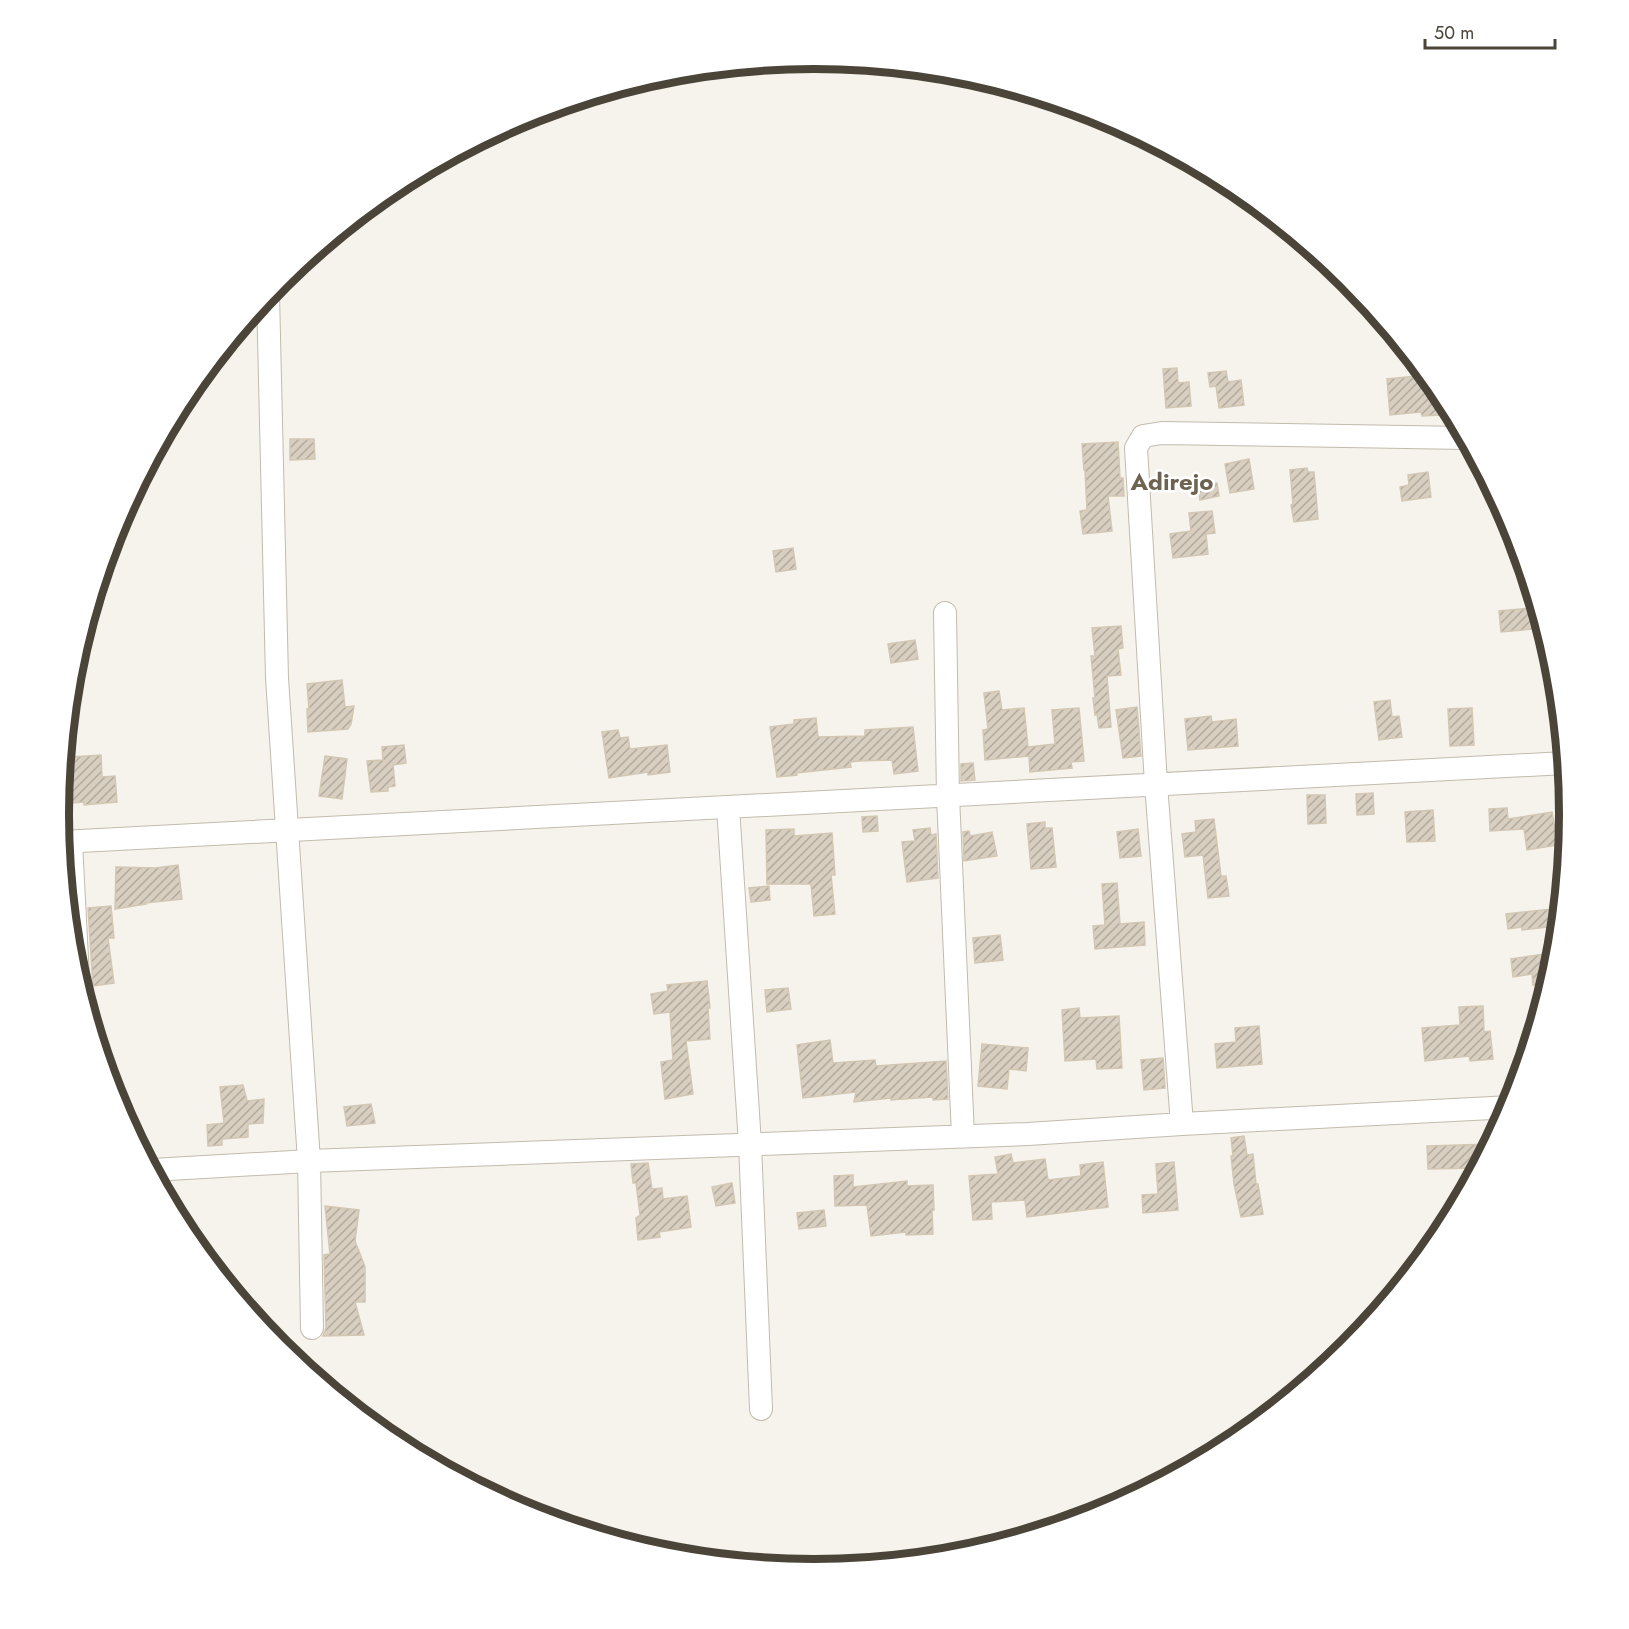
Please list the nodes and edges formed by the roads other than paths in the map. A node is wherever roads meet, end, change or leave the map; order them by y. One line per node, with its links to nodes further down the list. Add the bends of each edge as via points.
1 (268, 307): 8 (street, via 277,678)
2 (1457, 438): 5 (street, via 1162,433 1143,436 1136,448)
3 (945, 613): 6 (street)
4 (1558, 763): 5 (street)
5 (1156, 784): 6 (street); 11 (street)
6 (948, 796): 7 (street); 12 (street)
7 (728, 807): 8 (street); 13 (street)
8 (286, 830): 9 (street); 14 (street)
9 (70, 842)
10 (1500, 1108): 11 (street)
11 (1182, 1124): 12 (street)
12 (963, 1136): 13 (street)
13 (750, 1143): 14 (street); 17 (street)
14 (309, 1161): 15 (street); 16 (street)
15 (160, 1170)
16 (312, 1328)
17 (761, 1409)

